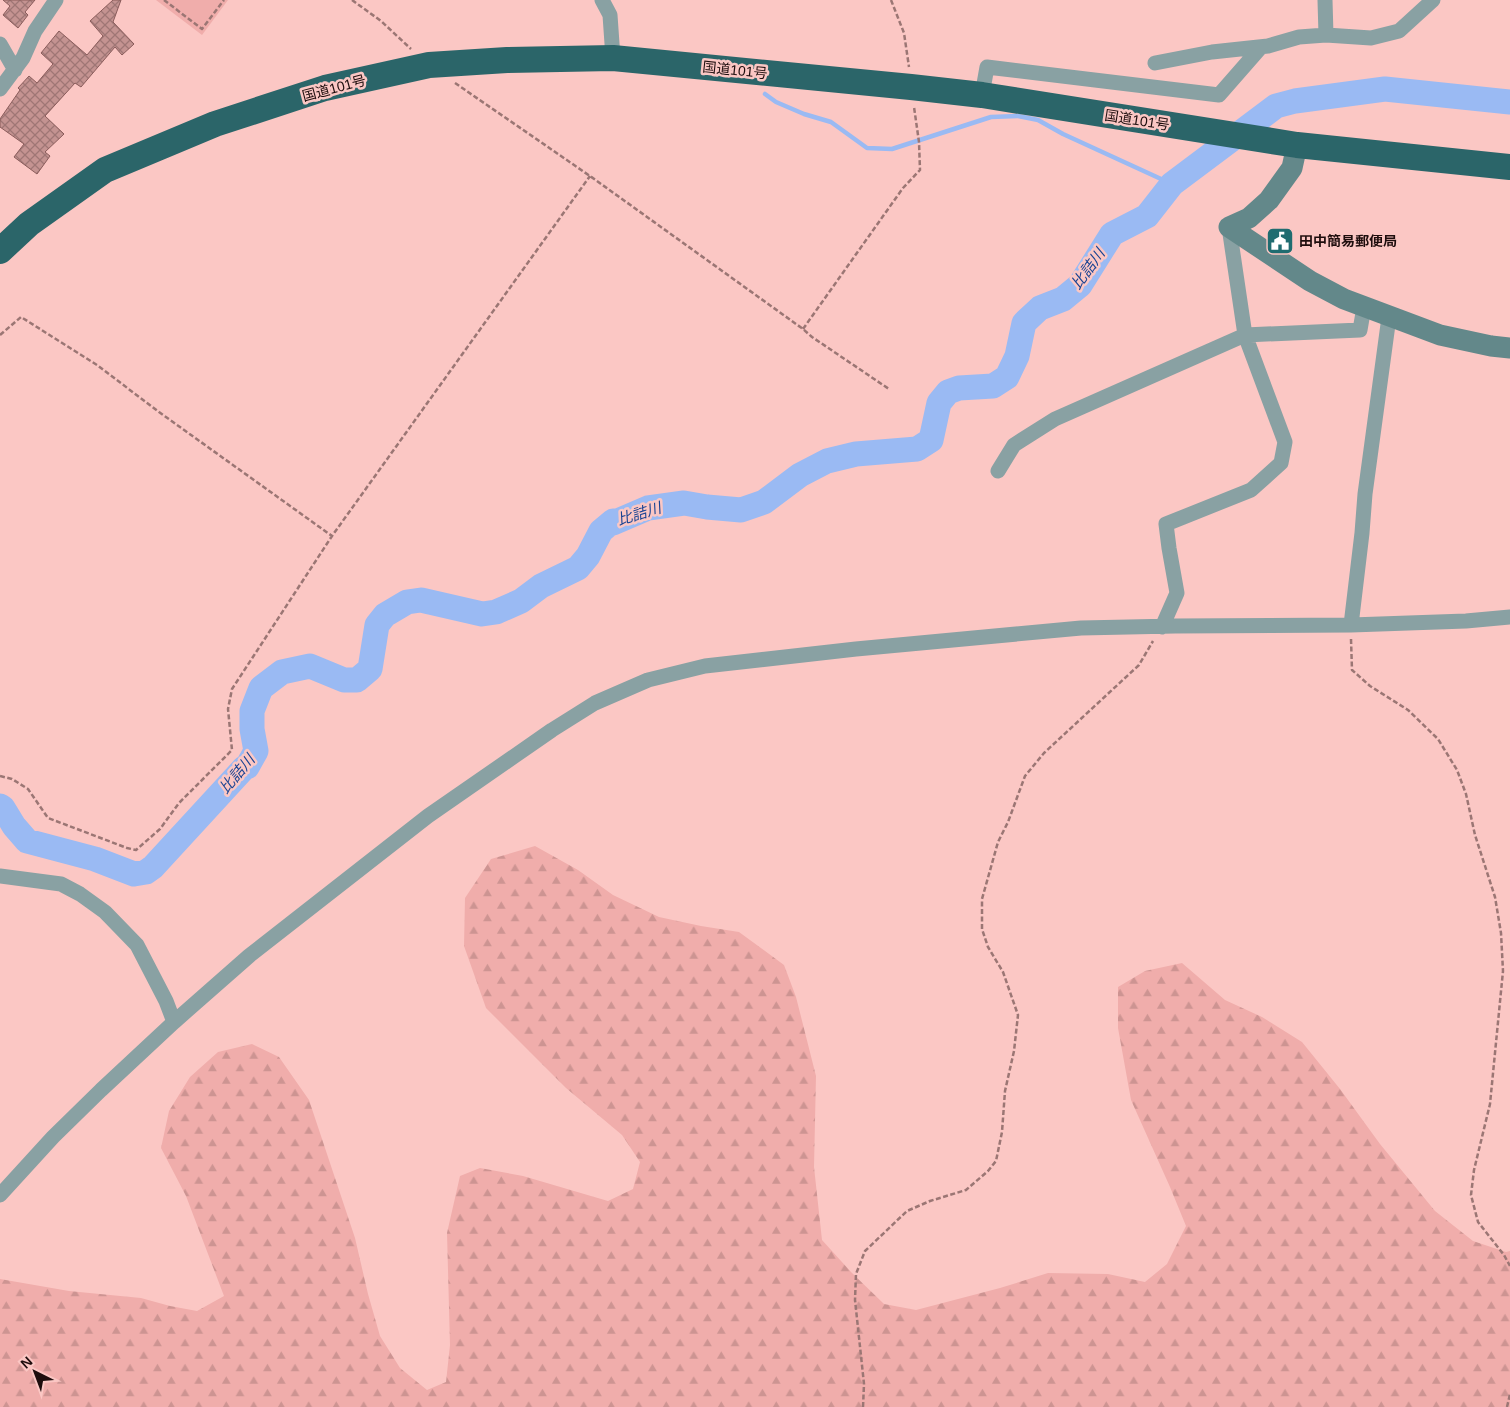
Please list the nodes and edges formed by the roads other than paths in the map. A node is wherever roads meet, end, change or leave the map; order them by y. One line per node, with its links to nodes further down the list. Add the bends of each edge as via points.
1 (56, 0): 10 (street)
2 (602, 0): 8 (street, via 610,16)
3 (1324, 0): 5 (street)
4 (1433, 0): 5 (street, via 1399,31 1371,38)
5 (1326, 35): 7 (street, via 1299,37)
6 (0, 44): 10 (street)
7 (1261, 46): 9 (street); 12 (street, via 1219,95 987,67)
8 (613, 58): 12 (highway, 国道101号); 16 (highway, 国道101号, via 429,65 325,88 214,124 105,170 29,224)
9 (1155, 63)
10 (15, 70): 11 (street)
11 (0, 89)
12 (982, 95): 13 (highway, 国道101号)
13 (1297, 145): 14 (highway, 国道101号); 15 (street, via 1292,168 1270,200 1249,218)
14 (1510, 167)
15 (1229, 227): 17 (street, via 1310,281); 19 (street)
16 (0, 251)
17 (1364, 307): 18 (street); 19 (street, via 1360,330)
18 (1389, 317): 20 (street, via 1440,335); 23 (street)
19 (1245, 335): 21 (street, via 1055,419 1014,445); 24 (street, via 1285,442 1281,463 1251,490 1166,524 1178,594)
20 (1510, 348)
21 (998, 471)
22 (1510, 617): 23 (street)
23 (1351, 625): 24 (street)
24 (1162, 627): 26 (street, via 1081,628 856,649 705,666 648,680 595,703 428,816 249,956)
25 (0, 876): 26 (street, via 61,884 105,912 137,945)
26 (174, 1022): 27 (street, via 53,1137)
27 (0, 1195)

